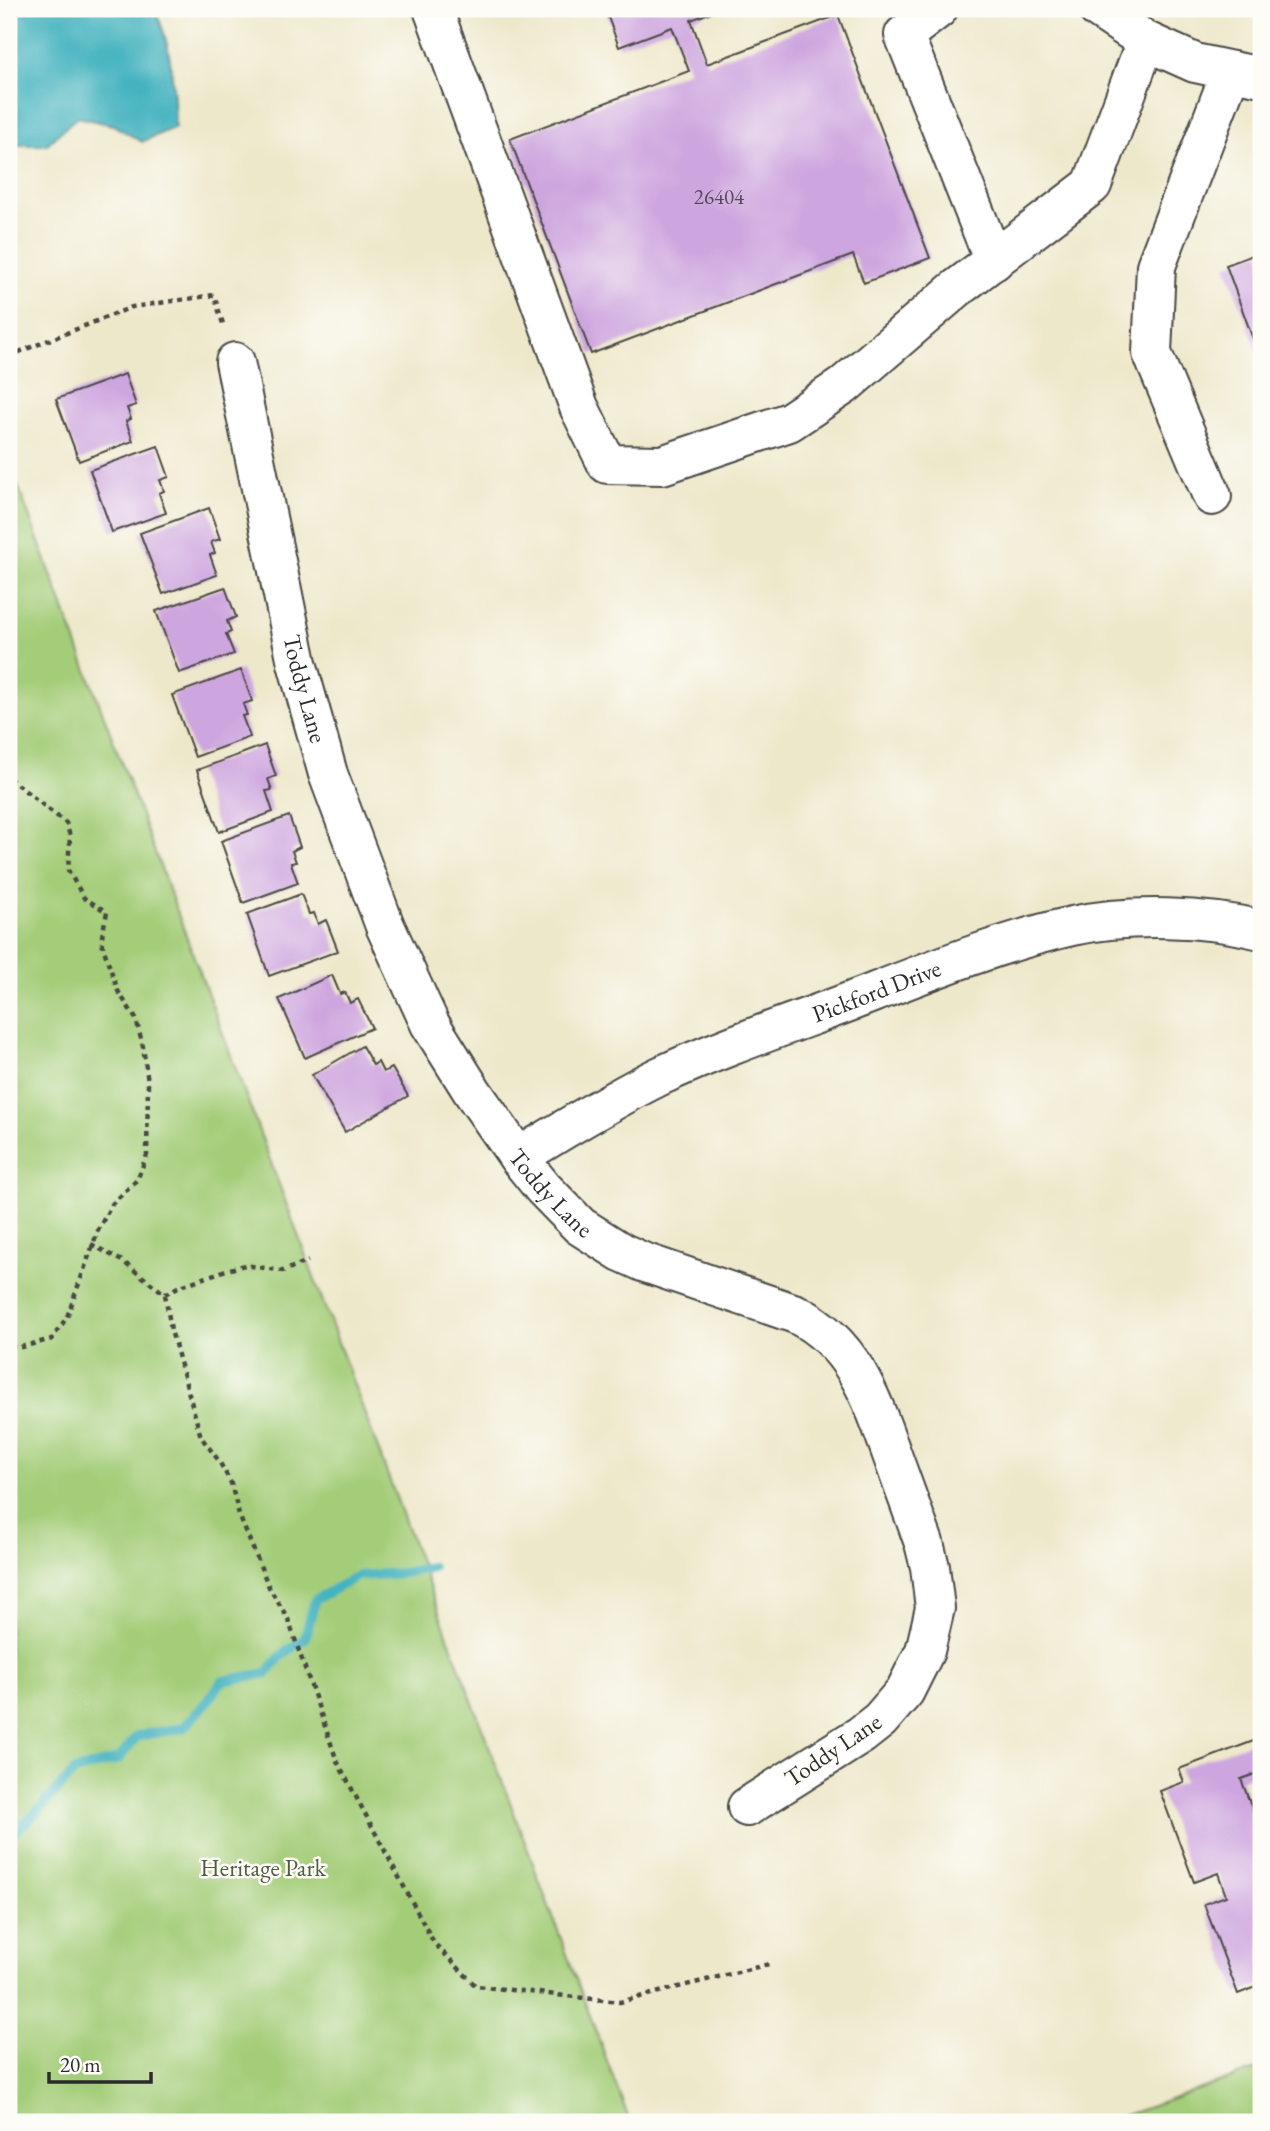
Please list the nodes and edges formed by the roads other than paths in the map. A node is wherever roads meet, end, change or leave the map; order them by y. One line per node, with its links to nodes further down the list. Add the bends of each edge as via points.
1 (433, 9): 6 (street, via 579,407 607,464 662,465 789,422 843,387)
2 (938, 9): 6 (street, via 904,35)
3 (1098, 9): 4 (street)
4 (1146, 41): 5 (street, via 1195,63); 6 (street, via 1092,185)
5 (1246, 74): 8 (street, via 1157,266 1152,354)
6 (994, 261)
7 (235, 362): 10 (street, Toddy Lane, via 298,663 328,774 384,926 430,1024)
8 (1212, 496)
9 (1261, 930): 10 (street, Pickford Drive, via 1205,922 1116,920 1031,937 948,964 674,1070)
10 (518, 1157): 11 (street, Toddy Lane, via 580,1226 621,1252 777,1306 825,1332 865,1384 924,1543 935,1608 925,1651 905,1691 861,1735)
11 (747, 1807)

